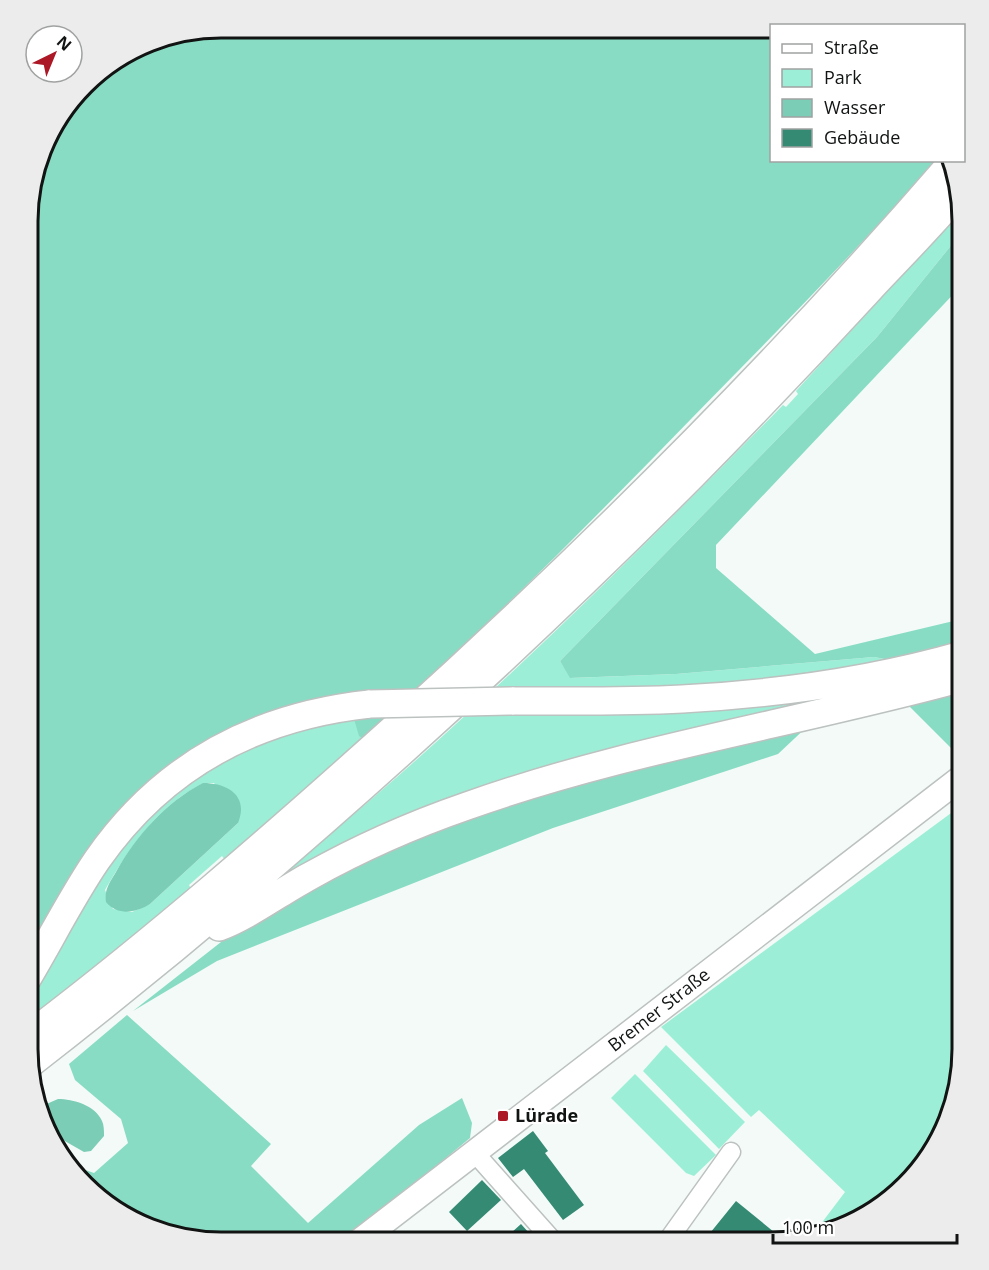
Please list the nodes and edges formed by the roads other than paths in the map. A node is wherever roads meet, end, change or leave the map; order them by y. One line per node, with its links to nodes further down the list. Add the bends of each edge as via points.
1 (944, 171): 8 (highway, via 853,275 724,410 470,660 237,868)
2 (950, 202): 6 (highway, via 783,382 588,580 330,816)
3 (951, 657): 7 (highway, bridge, via 870,676 759,693 681,699 370,704 317,711 256,730 205,757 163,787 128,821 97,859)
4 (951, 681): 6 (highway, via 632,758 494,796 365,848 227,924)
5 (951, 785): 10 (main road, Bremer Straße)
6 (189, 937): 9 (highway)
7 (38, 960)
8 (38, 1028)
9 (38, 1058)
10 (474, 1152): 12 (main road, Bremer Straße); 13 (lane)
11 (731, 1152): 14 (lane)
12 (371, 1232)
13 (545, 1232)
14 (674, 1232)

